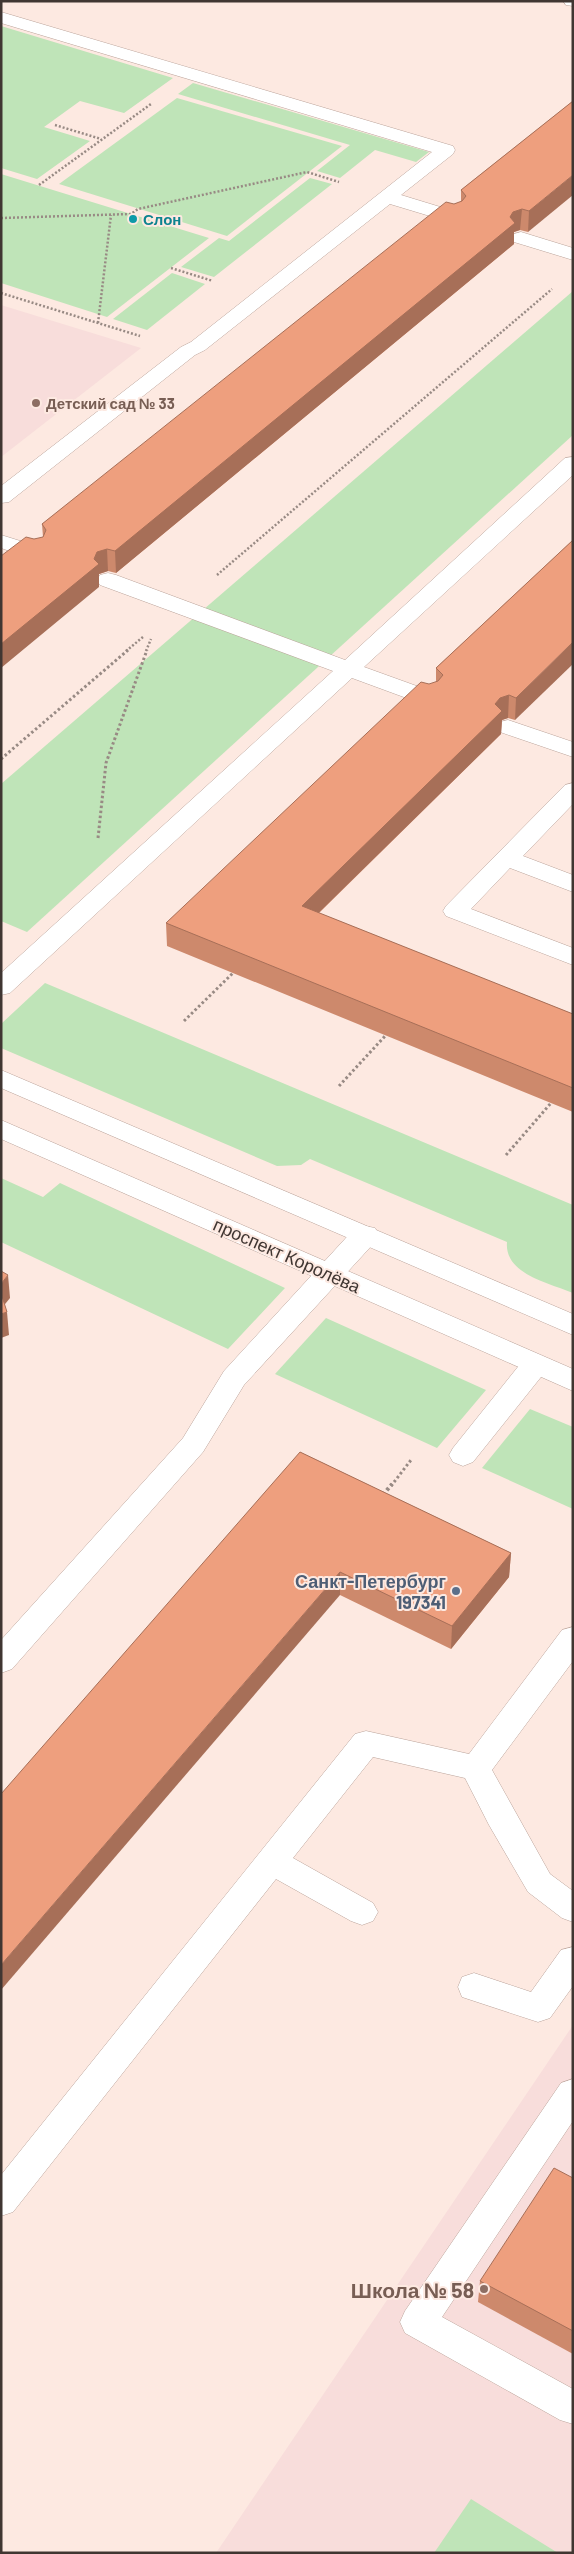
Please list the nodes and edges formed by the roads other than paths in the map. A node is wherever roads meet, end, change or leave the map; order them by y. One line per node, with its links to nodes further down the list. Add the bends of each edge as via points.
1 (1, 17): 2 (street, via 446,150)
2 (385, 196): 3 (street); 7 (street, via 198,346)
3 (453, 217)
4 (521, 238): 5 (street)
5 (573, 254)
6 (573, 463): 11 (street)
7 (1, 497)
8 (1, 541): 9 (street)
9 (35, 553)
10 (108, 580): 11 (street)
11 (349, 668): 12 (street); 19 (street)
12 (428, 698)
13 (508, 727): 14 (street)
14 (573, 750)
15 (573, 790): 16 (street)
16 (506, 858): 17 (street); 18 (street, via 455,911)
17 (573, 884)
18 (573, 957)
19 (1, 987)
20 (1, 1078): 22 (street)
21 (1, 1129): 23 (street, проспект Королёва)
22 (365, 1235): 23 (street); 24 (street)
23 (330, 1274): 25 (street, проспект Королёва); 29 (street, via 234,1378 193,1445)
24 (573, 1325)
25 (535, 1364): 26 (street, проспект Королёва); 27 (street)
26 (573, 1381)
27 (463, 1455)
28 (573, 1638): 30 (street)
29 (1, 1661)
30 (476, 1768): 31 (street, via 366,1743); 32 (street, via 539,1883)
31 (271, 1861): 33 (street); 37 (street)
32 (573, 1909)
33 (362, 1912)
34 (573, 1960): 35 (street, via 538,2008)
35 (474, 1987)
36 (573, 2093): 38 (street, via 418,2322)
37 (1, 2201)
38 (573, 2408)

